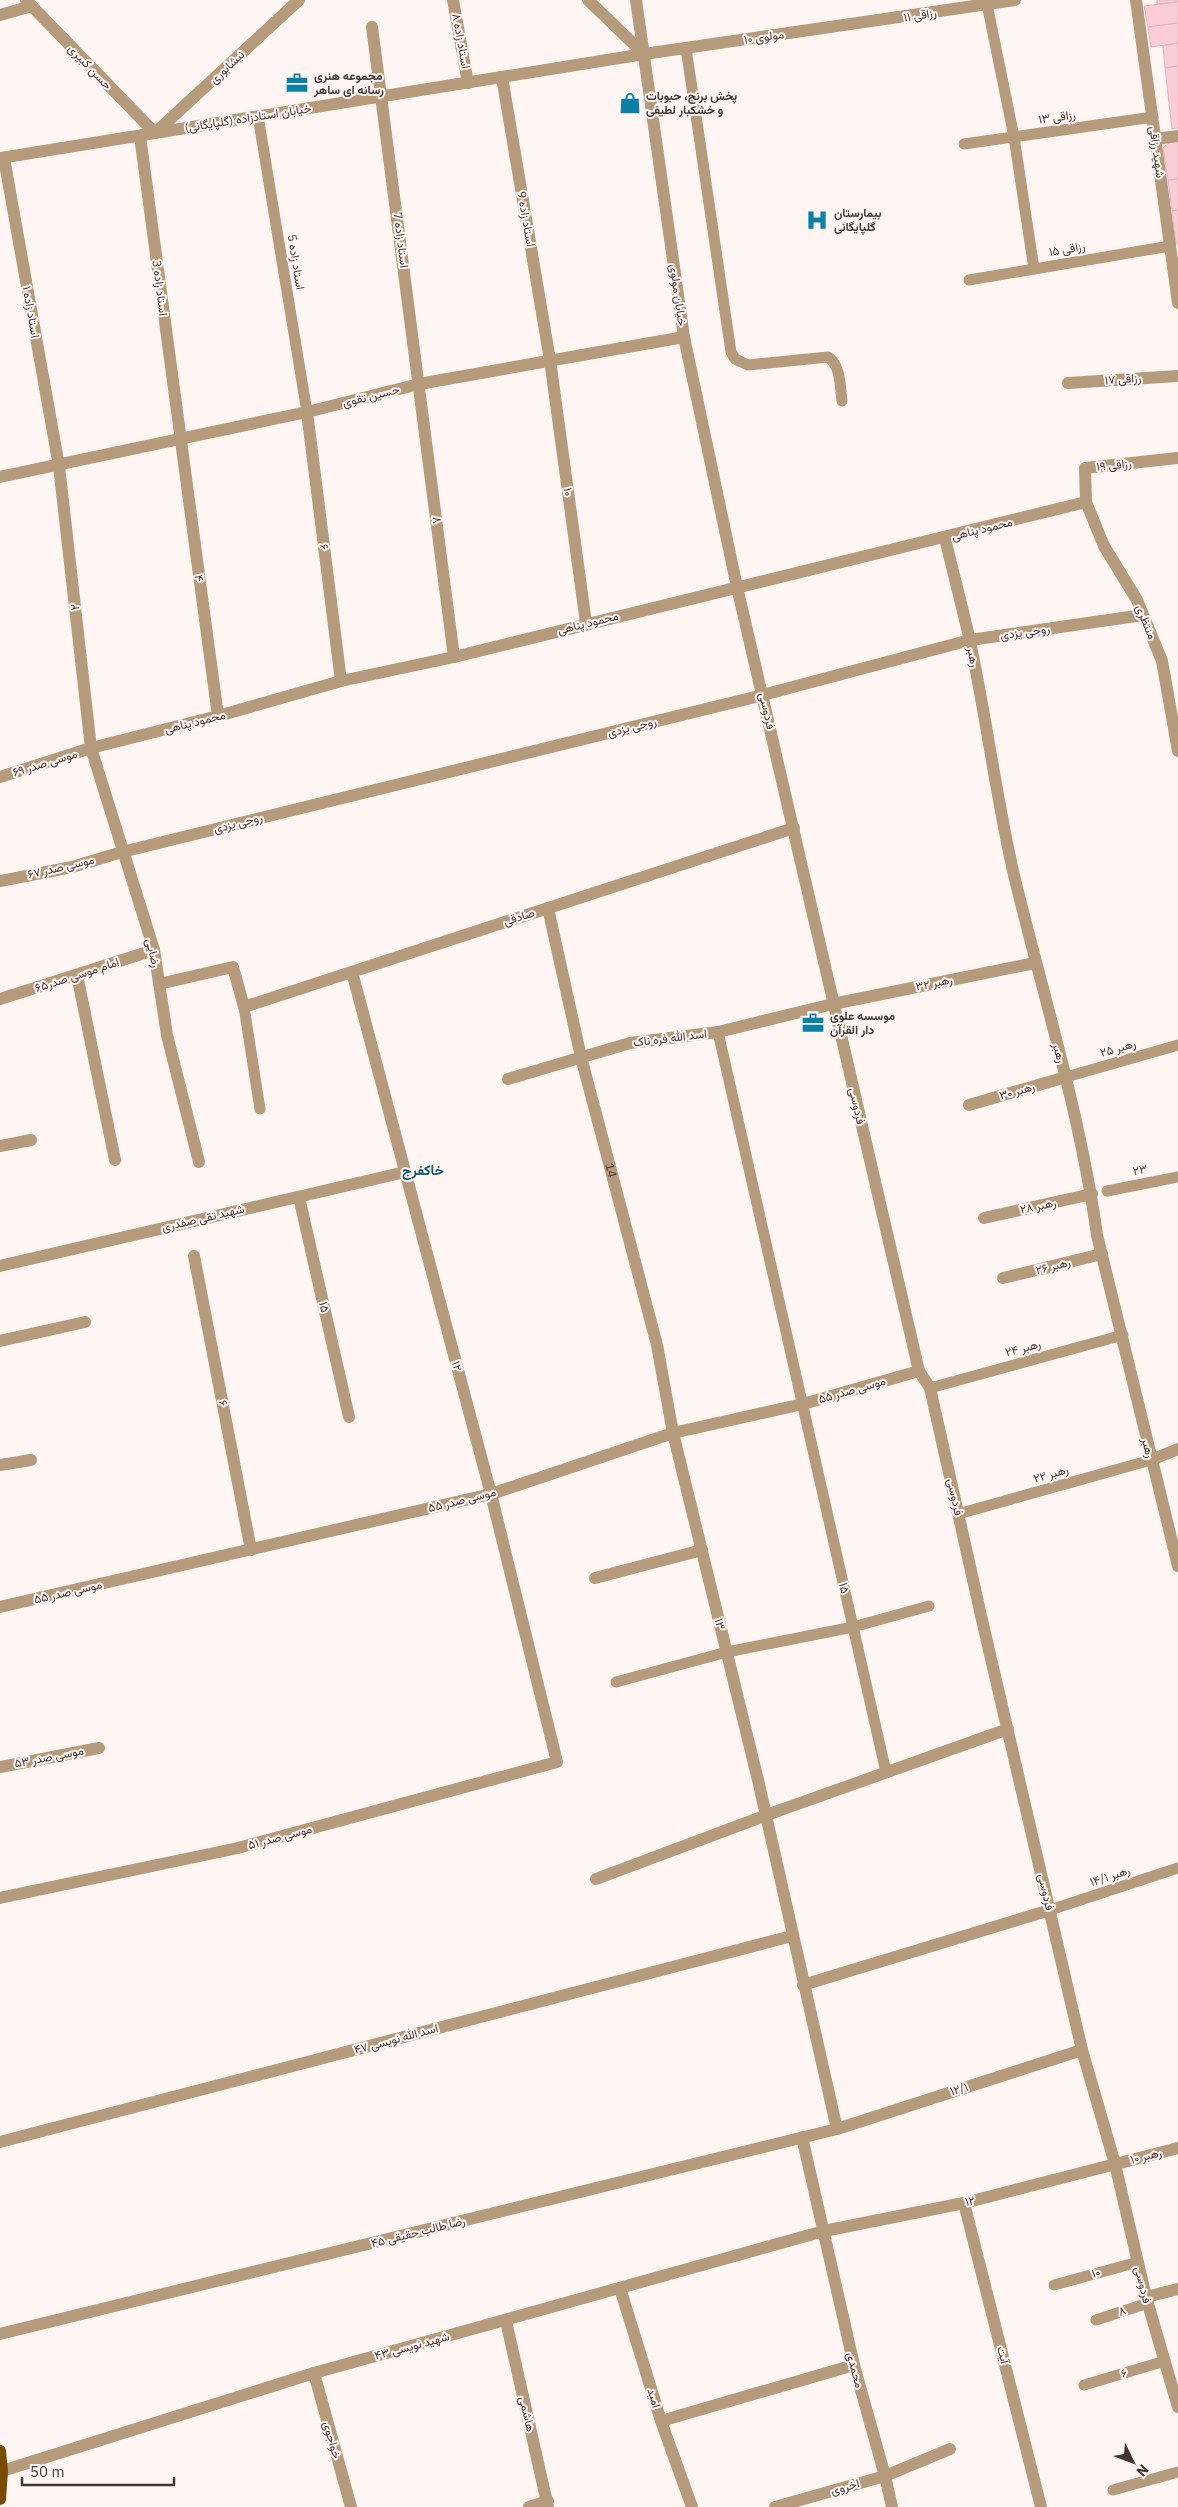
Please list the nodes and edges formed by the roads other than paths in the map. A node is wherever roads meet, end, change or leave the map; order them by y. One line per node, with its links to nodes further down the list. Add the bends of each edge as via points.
1 (299, 0): 19 (street, نیشابوری)
2 (454, 0): 15 (street, استاد زاده ۸)
3 (588, 0): 13 (street)
4 (636, 0): 13 (street, خیابان مولوی)
5 (1015, 0): 8 (street, رزاقی ۱۱)
6 (1136, 0): 18 (street, شهید رزاقی)
7 (29, 3): 9 (street); 19 (street, حسن کبیری)
8 (987, 4): 10 (street, رزاقی ۱۱); 22 (lane)
9 (0, 15)
10 (884, 20): 12 (street, مولوی ۱۰)
11 (372, 27): 16 (street, استاد زاده 7)
12 (686, 48): 13 (street, مولوی ۱۰); 35 (lane, via 731,352 735,359 748,365 828,357 837,370)
13 (644, 54): 14 (street, خیابان استادزاده (گلپایگانی)); 30 (street, خیابان مولوی)
14 (502, 77): 15 (street, خیابان استادزاده (گلپایگانی)); 31 (street, استاد زاده 9)
15 (468, 83): 16 (street, خیابان استادزاده (گلپایگانی))
16 (383, 96): 17 (street, خیابان استادزاده (گلپایگانی)); 34 (street, استاد زاده 7)
17 (258, 116): 19 (street, خیابان استادزاده (گلپایگانی)); 36 (lane, استاد زاده 5)
18 (1153, 117): 22 (lane, رزاقی ۱۳); 23 (street, شهید رزاقی)
19 (155, 133): 20 (street, خیابان استادزاده (گلپایگانی))
20 (140, 136): 25 (street, خیابان استادزاده (گلپایگانی)); 37 (street, استاد زاده 3)
21 (1178, 136): 23 (street)
22 (1014, 137): 24 (lane, رزاقی ۱۳); 27 (lane)
23 (1156, 139): 26 (street, شهید رزاقی)
24 (964, 144)
25 (2, 158): 39 (street, استاد زاده ۱)
26 (1170, 246): 27 (lane, رزاقی ۱۵); 29 (street, شهید رزاقی)
27 (1034, 269): 28 (lane, رزاقی ۱۵)
28 (969, 280)
29 (1178, 303)
30 (684, 336): 31 (street, حسین تقوی); 43 (street, خیابان مولوی)
31 (550, 360): 34 (street, حسین تقوی); 45 (street, ۱۰)
32 (1178, 376): 33 (street, رزاقی ۱۷)
33 (1068, 383)
34 (419, 384): 36 (street, حسین تقوی); 47 (street, ۸)
35 (842, 401)
36 (308, 412): 37 (street, حسین تقوی); 48 (street, ۶)
37 (180, 440): 39 (street, حسین تقوی); 50 (street, ۴)
38 (1178, 458): 41 (street, رزاقی ۱۹, via 1085,468)
39 (59, 466): 40 (street, حسین تقوی); 51 (street, ۲)
40 (0, 477)
41 (1086, 502): 42 (street, محمود پناهی); 44 (street, منتظری, via 1104,546)
42 (945, 538): 43 (street, محمود پناهی); 46 (street, رهبر)
43 (737, 587): 45 (street, محمود پناهی); 49 (street, فردوسی)
44 (1144, 615): 46 (street, روحی یزدی); 52 (street, منتظری, via 1162,661)
45 (586, 623): 47 (street, محمود پناهی)
46 (970, 640): 49 (street, روحی یزدی); 59 (street, رهبر, via 1012,867)
47 (454, 657): 48 (street, محمود پناهی)
48 (341, 682): 50 (street, محمود پناهی)
49 (763, 695): 54 (street, فردوسی); 55 (street, روحی یزدی)
50 (218, 716): 51 (street, محمود پناهی)
51 (91, 748): 53 (street, موسی صدر ۶۹); 55 (street, رضایی)
52 (1178, 751)
53 (0, 777)
54 (794, 828): 57 (street, صادقی); 64 (street, فردوسی)
55 (122, 852): 56 (street, موسی صدر ۶۷); 58 (street, رضایی)
56 (0, 881)
57 (548, 908): 60 (street, صادقی); 68 (street, 14)
58 (154, 950): 61 (street, امام موسی صدر۶۵); 62 (street, رضایی)
59 (1035, 963): 64 (street, رهبر ۳۲); 69 (street, رهبر)
60 (352, 972): 65 (street, صادقی); 77 (street, ۱۲)
61 (77, 975): 63 (street, امام موسی صدر۶۵); 75 (street)
62 (159, 984): 65 (street, via 233,968); 76 (street, رضایی, via 167,1035)
63 (0, 1000)
64 (833, 1004): 66 (street, اسد الله فره ناک); 90 (street, فردوسی)
65 (244, 1007): 72 (lane)
66 (718, 1032): 68 (street, اسد الله فره ناک, via 630,1043); 92 (lane, ۱۵)
67 (1178, 1045): 69 (lane, رهبر ۲۵)
68 (581, 1058): 70 (street, اسد الله فره ناک); 94 (street, 14, via 657,1345)
69 (1066, 1077): 71 (street, رهبر ۳۰); 80 (street, رهبر)
70 (508, 1079)
71 (969, 1105)
72 (260, 1109)
73 (31, 1140): 74 (street)
74 (0, 1146)
75 (115, 1160)
76 (199, 1162)
77 (405, 1172): 81 (street, شهید تقی صفدری); 99 (street, ۱۲)
78 (1178, 1177): 79 (lane, ۲۳)
79 (1107, 1191)
80 (1092, 1194): 82 (street, رهبر ۲۸); 83 (street, رهبر)
81 (299, 1196): 85 (street, شهید تقی صفدری); 93 (street, ۱۵)
82 (984, 1218)
83 (1102, 1254): 86 (street, رهبر ۲۶); 88 (street, رهبر)
84 (194, 1256): 101 (street, ۶)
85 (0, 1266)
86 (1003, 1278)
87 (85, 1322): 89 (street)
88 (1123, 1335): 91 (lane, رهبر ۲۴); 97 (street, رهبر)
89 (0, 1341)
90 (919, 1371): 91 (street, فردوسی); 92 (street, موسی صدر ۵۵)
91 (930, 1388): 100 (street, فردوسی)
92 (803, 1404): 94 (street, موسی صدر ۵۵); 107 (lane, ۱۵)
93 (349, 1417)
94 (673, 1433): 99 (street, موسی صدر ۵۵); 102 (street, ۱۳)
95 (1178, 1449): 97 (street)
96 (31, 1460): 98 (street)
97 (1151, 1460): 100 (lane, رهبر ۲۲); 103 (street, رهبر)
98 (0, 1465)
99 (491, 1494): 101 (street, موسی صدر ۵۵); 112 (street, ۱۲)
100 (958, 1514): 110 (street, فردوسی)
101 (251, 1550): 106 (street, موسی صدر ۵۵)
102 (702, 1550): 104 (street); 108 (street, ۱۳)
103 (1178, 1566)
104 (595, 1578)
105 (929, 1606): 107 (lane)
106 (0, 1607)
107 (853, 1627): 108 (lane); 114 (lane, ۱۵)
108 (727, 1652): 109 (lane); 115 (street, ۱۳)
109 (616, 1682)
110 (1008, 1729): 114 (street); 119 (street, فردوسی)
111 (99, 1748): 113 (street, موسی صدر ۵۳)
112 (557, 1762): 118 (street, موسی صدر ۵۱, via 238,1848)
113 (0, 1767)
114 (886, 1772): 115 (street)
115 (764, 1816): 117 (street); 120 (street, ۱۳)
116 (1178, 1868): 119 (lane, رهبر ۱۴/۱)
117 (596, 1879)
118 (0, 1898)
119 (1050, 1910): 121 (street); 122 (street, فردوسی)
120 (792, 1936): 121 (street, ۱۳); 125 (street, ۴۷ اسد الله نویسی)
121 (803, 1984): 123 (street, ۱۳)
122 (1082, 2050): 123 (street, ۱۲/۱); 127 (street, فردوسی)
123 (836, 2129): 124 (street, ۴۵ رضا طالب حقیقی)
124 (802, 2138): 129 (street, محمدی); 137 (street, ۴۵ رضا طالب حقیقی)
125 (0, 2142)
126 (1178, 2148): 127 (street, رهبر ۱۰)
127 (1115, 2164): 128 (street, ۱۲); 130 (street, فردوسی)
128 (964, 2203): 129 (street, ۱۲); 157 (street, آیت)
129 (824, 2231): 132 (street, ۴۳ شهید نویسی); 139 (street, محمدی)
130 (1138, 2262): 131 (lane, ۱۰); 134 (street, فردوسی)
131 (1054, 2285)
132 (620, 2288): 136 (street, ۴۳ شهید نویسی); 143 (street, امید)
133 (1178, 2289): 134 (street)
134 (1147, 2300): 135 (lane, ۸); 138 (street, فردوسی)
135 (1096, 2320)
136 (506, 2321): 140 (street, ۴۳ شهید نویسی); 151 (street, هاشمی)
137 (0, 2334)
138 (1165, 2361): 141 (lane, ۶); 142 (street, فردوسی)
139 (854, 2365): 143 (street); 148 (street, محمدی)
140 (314, 2373): 146 (street, ۴۳ شهید نویسی); 152 (street, خواجوی)
141 (1084, 2385)
142 (1178, 2407)
143 (661, 2421): 154 (street, امید)
144 (950, 2449): 148 (street, اخروی)
145 (0, 2451): 146 (main road)
146 (2, 2471): 150 (main road)
147 (1178, 2472): 149 (lane)
148 (885, 2476): 155 (street, اخروی); 156 (street, محمدی)
149 (1113, 2490)
150 (0, 2499)
151 (548, 2504): 153 (street)
152 (351, 2507)
153 (529, 2507)
154 (692, 2507)
155 (775, 2507)
156 (892, 2507)
157 (1041, 2507)

